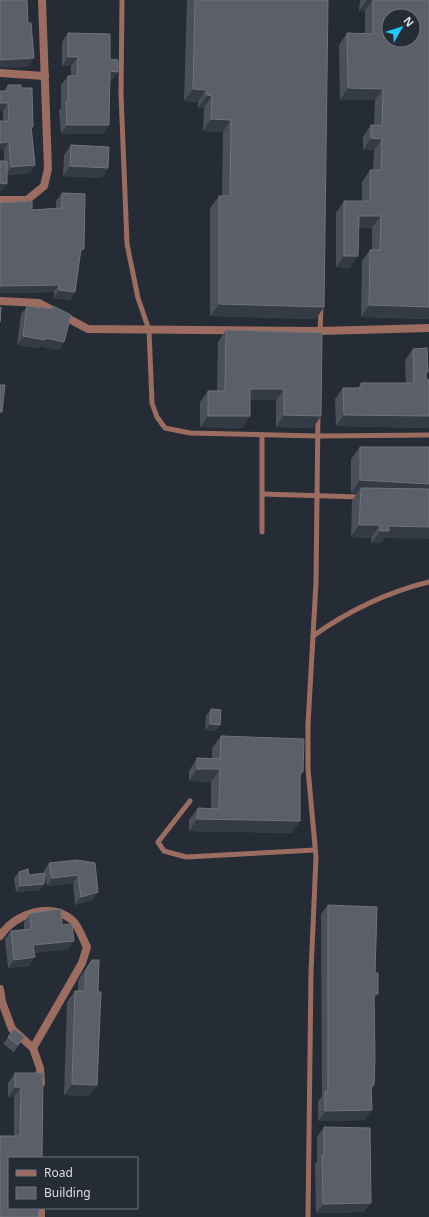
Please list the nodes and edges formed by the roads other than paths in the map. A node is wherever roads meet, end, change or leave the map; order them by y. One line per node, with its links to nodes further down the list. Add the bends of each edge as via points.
1 (42, 0): 4 (street)
2 (122, 0): 9 (lane, via 121,94 127,244 138,298)
3 (0, 73): 4 (street)
4 (45, 76): 5 (street, via 48,169 44,186 26,200)
5 (0, 200)
6 (321, 299): 10 (lane)
7 (0, 301): 9 (street, via 39,303 88,329)
8 (429, 328): 10 (street)
9 (149, 330): 10 (street); 13 (lane, via 152,403 157,417 165,428 190,433)
10 (320, 331): 11 (lane)
11 (320, 342)
12 (319, 407): 15 (lane)
13 (262, 435): 15 (lane); 16 (lane)
14 (429, 435): 15 (lane)
15 (318, 436): 17 (lane)
16 (262, 494): 17 (lane); 19 (lane)
17 (317, 496): 18 (lane); 21 (lane)
18 (369, 497)
19 (262, 532)
20 (429, 582): 21 (lane, via 382,598 340,618)
21 (313, 636): 23 (lane, via 308,769)
22 (190, 801): 23 (lane, via 158,842 164,851 186,857)
23 (315, 850): 28 (lane)
24 (0, 936): 26 (street, via 22,917 38,911 58,911 73,921 87,948 82,963)
25 (0, 989): 26 (street, via 12,1029)
26 (33, 1048): 27 (street, via 40,1068)
27 (42, 1093)
28 (308, 1217)

